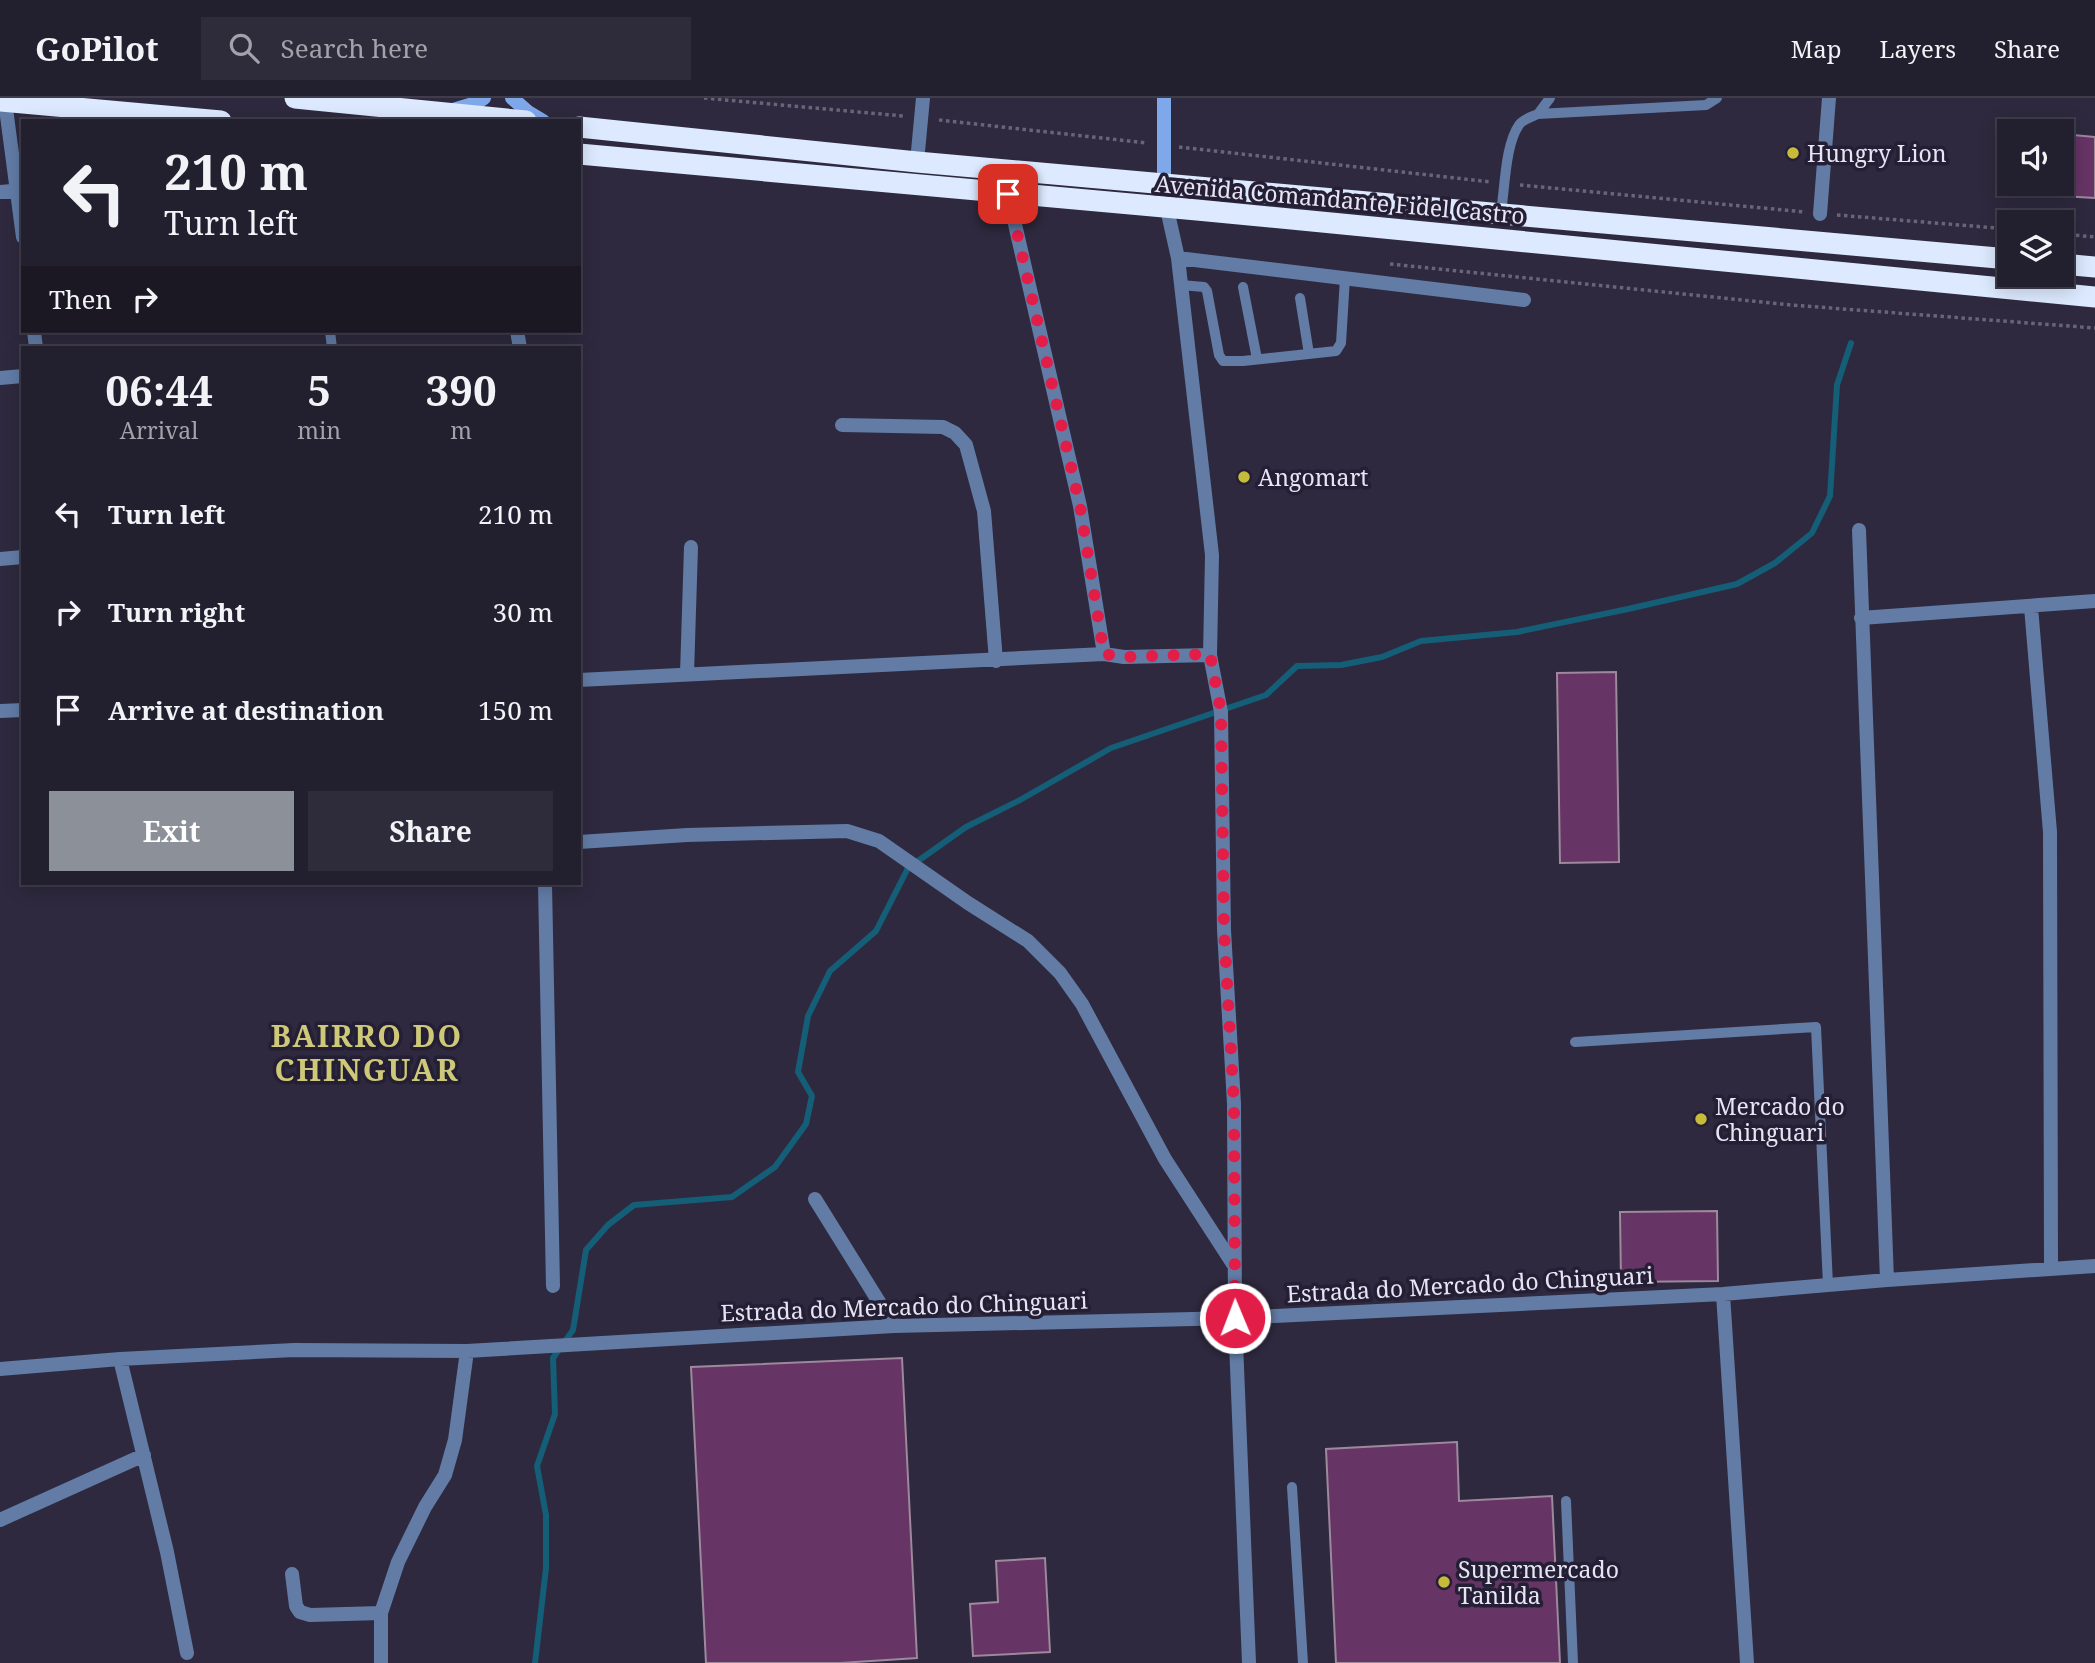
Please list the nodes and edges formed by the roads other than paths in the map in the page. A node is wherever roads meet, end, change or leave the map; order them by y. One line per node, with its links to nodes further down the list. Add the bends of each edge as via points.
1 (295, 98): 10 (highway)
2 (484, 98): 10 (street)
3 (512, 98): 14 (street)
4 (923, 98): 17 (street)
5 (1164, 98): 18 (street)
6 (1550, 98): 11 (lane)
7 (1717, 98): 11 (lane, via 1706,105)
8 (1829, 98): 24 (street)
9 (3, 101): 12 (highway); 19 (street)
10 (444, 111): 13 (highway)
11 (1538, 114): 23 (lane, via 1518,126)
12 (199, 119)
13 (510, 119)
14 (540, 119)
15 (581, 127): 17 (highway, Avenida Comandante Fidel Castro)
16 (581, 154): 21 (highway, Avenida Comandante Fidel Castro)
17 (917, 162): 18 (highway, Avenida Comandante Fidel Castro)
18 (1164, 183): 23 (highway, Avenida Comandante Fidel Castro)
19 (20, 190): 20 (street)
20 (0, 192)
21 (1008, 194): 22 (highway, Avenida Comandante Fidel Castro); 47 (street, via 1080,506)
22 (1167, 209): 25 (street); 32 (highway, Avenida Comandante Fidel Castro)
23 (1501, 212): 26 (highway, Avenida Comandante Fidel Castro)
24 (1820, 214)
25 (1178, 258): 29 (street); 30 (street)
26 (1997, 258)
27 (2074, 265): 28 (highway)
28 (2095, 267)
29 (1345, 278): 34 (street); 35 (lane, via 1340,343 1336,351)
30 (1181, 285): 36 (lane, via 1207,291 1223,361); 48 (street, via 1212,555)
31 (1243, 287): 36 (lane)
32 (2095, 297)
33 (1300, 298): 35 (lane)
34 (1524, 300)
35 (1308, 355): 36 (lane)
36 (1257, 359)
37 (21, 376): 38 (street)
38 (0, 378)
39 (842, 425): 49 (street, via 943,426 966,445 984,511)
40 (1859, 530): 46 (street)
41 (691, 547): 50 (street)
42 (21, 557): 43 (street)
43 (0, 559)
44 (2095, 601): 45 (street)
45 (2031, 607): 46 (street); 60 (street, via 2050,832)
46 (1861, 618): 61 (street)
47 (1104, 654): 48 (street); 49 (street)
48 (1210, 654): 58 (street, via 1221,712 1224,930 1234,1104)
49 (996, 661): 50 (street)
50 (687, 674): 51 (street)
51 (581, 680)
52 (21, 710): 53 (street)
53 (0, 711)
54 (581, 842): 58 (street, via 847,831 879,841 1028,941 1060,973 1082,1004 1166,1159)
55 (545, 885): 63 (street)
56 (1576, 1042): 62 (lane, via 1816,1027)
57 (815, 1199): 66 (street)
58 (1234, 1265): 65 (street)
59 (2095, 1266): 60 (street, Estrada do Mercado do Chinguari)
60 (2051, 1267): 61 (street, Estrada do Mercado do Chinguari)
61 (1887, 1280): 62 (street, Estrada do Mercado do Chinguari)
62 (1828, 1285): 64 (street, Estrada do Mercado do Chinguari)
63 (553, 1286)
64 (1723, 1294): 65 (street, Estrada do Mercado do Chinguari); 81 (street)
65 (1235, 1318): 66 (street, Estrada do Mercado do Chinguari); 78 (street)
66 (894, 1326): 67 (street, Estrada do Mercado do Chinguari)
67 (467, 1351): 68 (street, Estrada do Mercado do Chinguari, via 294,1350); 75 (street, via 455,1440 445,1475 398,1562)
68 (120, 1359): 69 (street, Estrada do Mercado do Chinguari); 70 (street)
69 (0, 1369)
70 (144, 1455): 73 (street); 76 (street)
71 (1292, 1488): 79 (lane)
72 (1566, 1501): 80 (lane)
73 (0, 1520)
74 (292, 1574): 75 (street, via 300,1612)
75 (381, 1613): 77 (street)
76 (187, 1653)
77 (382, 1663)
78 (1249, 1663)
79 (1303, 1663)
80 (1573, 1663)
81 (1747, 1663)

